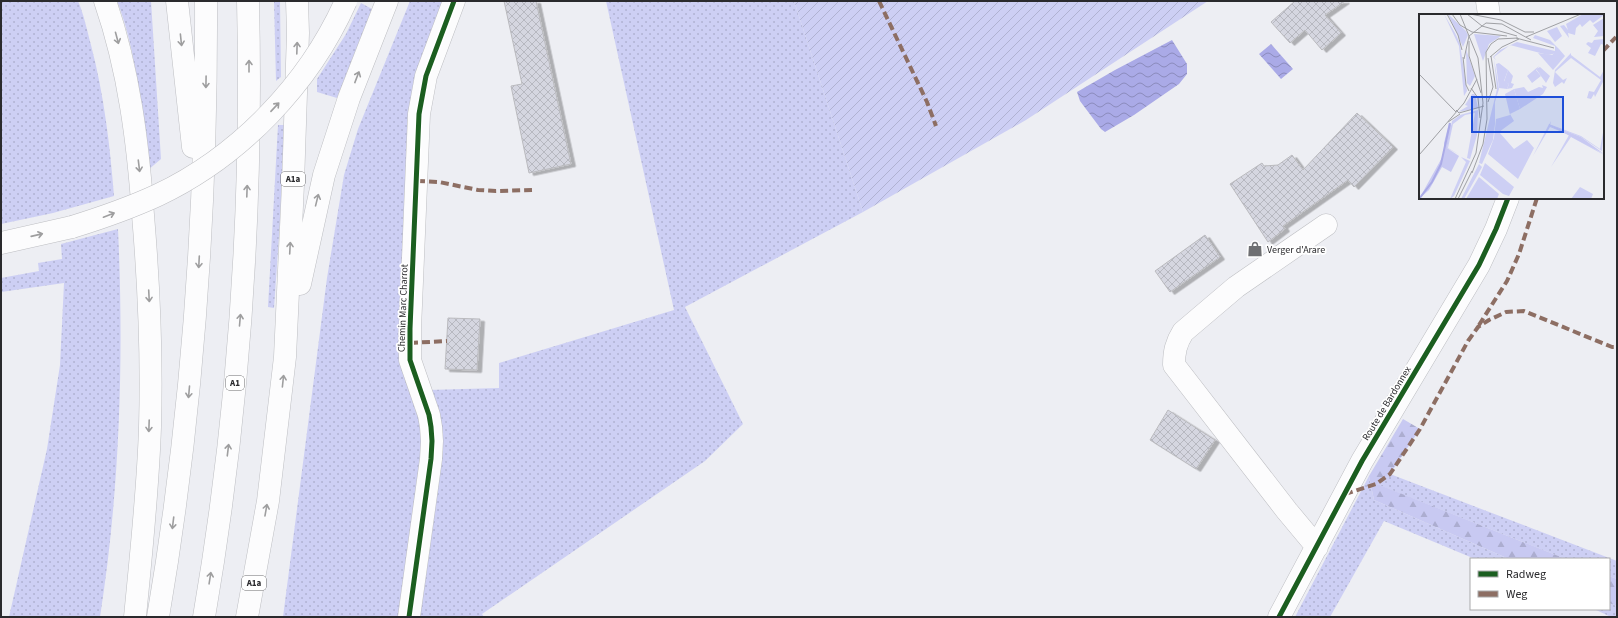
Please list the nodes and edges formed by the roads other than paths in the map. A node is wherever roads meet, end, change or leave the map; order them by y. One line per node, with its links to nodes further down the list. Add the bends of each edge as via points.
1 (105, 1): 17 (main road, one-way to 17, via 125,72 137,152 147,260 150,428)
2 (177, 1): 12 (main road, one-way to 12)
3 (206, 1): 12 (main road, one-way to 12)
4 (248, 1): 19 (main road, A1, one-way to 4, via 226,467 242,304 249,146)
5 (297, 1): 15 (main road, A1a, one-way to 5, via 294,168)
6 (346, 1): 14 (main road, one-way to 6, bridge, via 72,227 103,217 157,196 208,166 254,129 295,86 328,37)
7 (387, 1): 15 (main road, one-way to 7, via 324,175 349,98)
8 (454, 1): 21 (main road, Chemin Marc Charrot, via 426,76 419,114 410,360 428,415 432,441)
9 (1487, 1): 10 (main road)
10 (1489, 14)
11 (1508, 199): 16 (main road, Route de Bardonnex, via 1479,265 1362,461)
12 (202, 223): 18 (main road, one-way to 18, via 186,418 172,532)
13 (1326, 225): 16 (main road, via 1236,287 1183,332 1174,354 1174,365)
14 (1, 243)
15 (285, 357): 20 (main road, A1a, one-way to 15, via 270,487)
16 (1317, 547): 22 (main road, Route de Bardonnex)
17 (135, 617)
18 (158, 617)
19 (204, 617)
20 (247, 617)
21 (409, 617)
22 (1279, 617)

